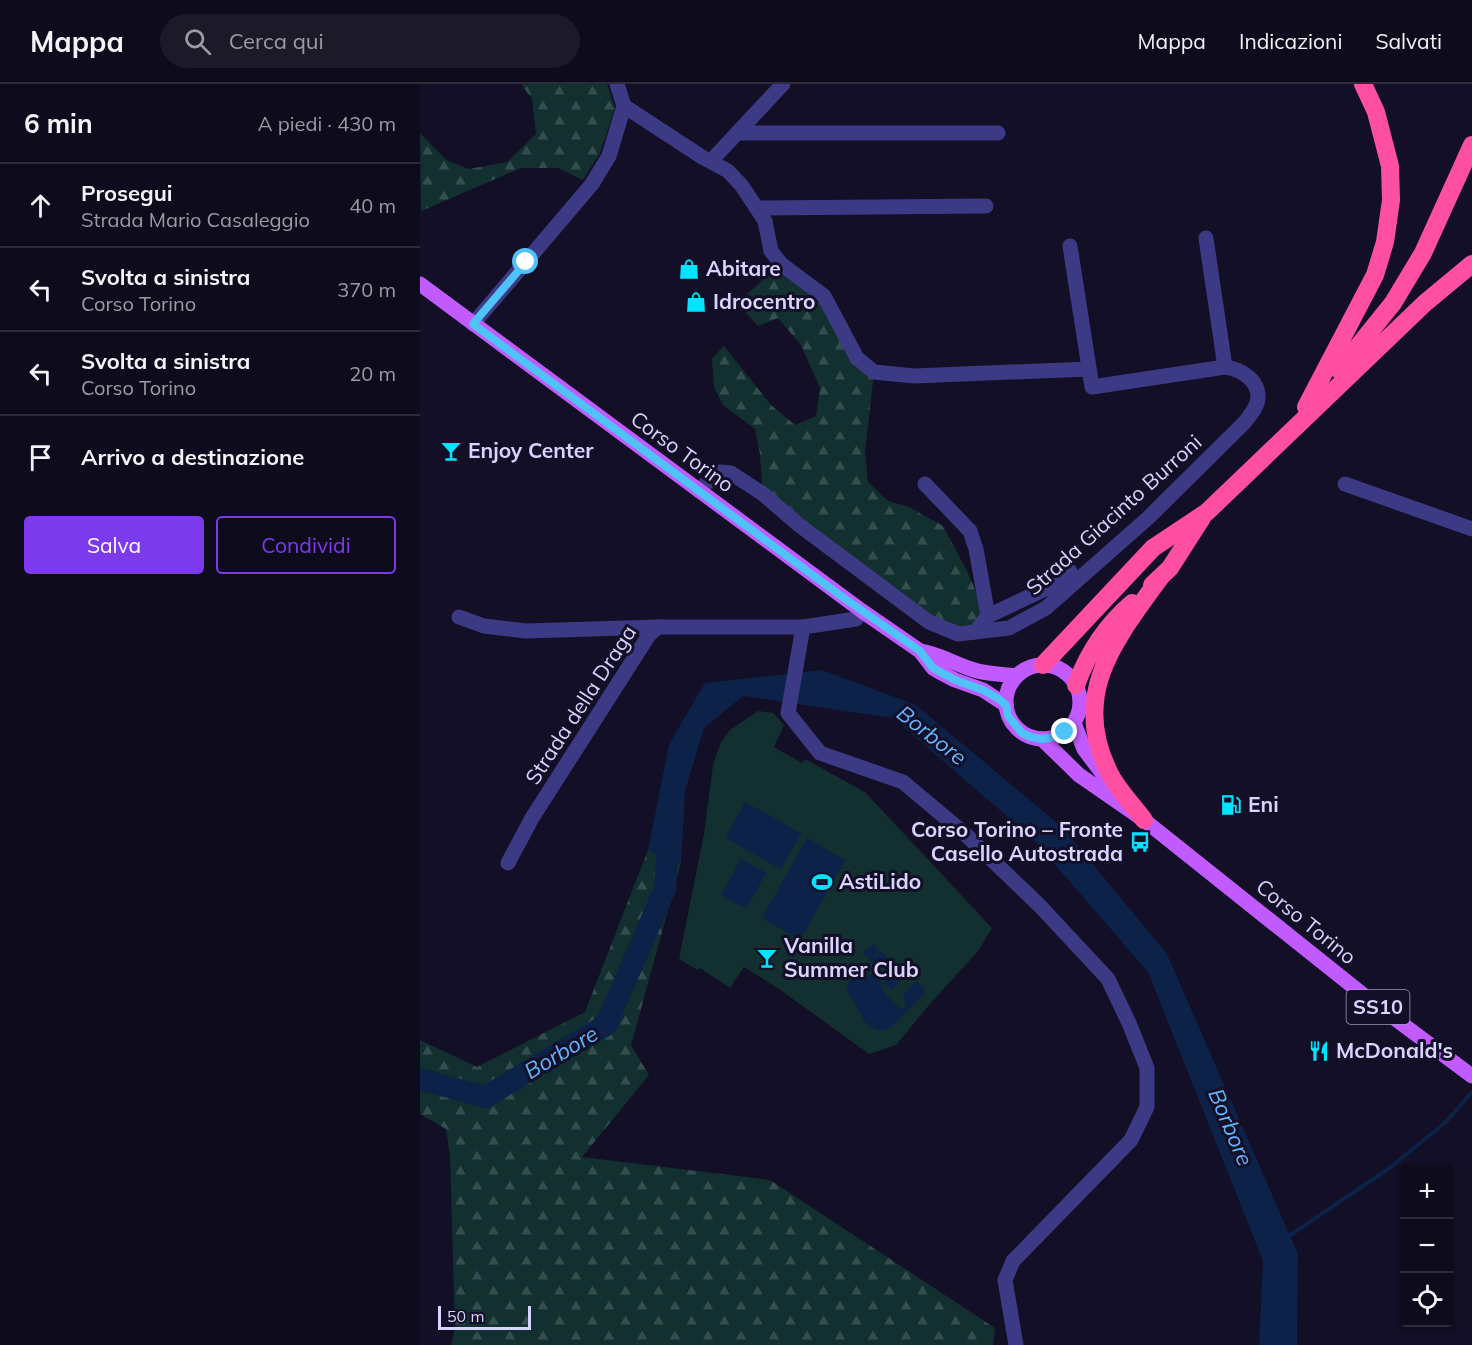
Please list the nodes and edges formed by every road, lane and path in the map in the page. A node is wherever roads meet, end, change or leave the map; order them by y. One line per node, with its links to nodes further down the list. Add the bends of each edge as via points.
1 (617, 84): 4 (street)
2 (783, 84): 5 (street)
3 (1363, 84): 18 (highway, via 1386,147 1391,176 1383,252 1375,275)
4 (624, 106): 8 (street); 15 (street, via 609,156 592,184)
5 (737, 133): 6 (street); 8 (street)
6 (998, 133)
7 (1472, 145): 18 (highway, via 1434,231 1393,303)
8 (711, 161): 10 (street, via 728,171)
9 (986, 206): 10 (street)
10 (757, 207): 17 (street, via 765,221 771,251 781,264 824,296 857,358 874,372 914,376)
11 (1206, 238): 16 (street)
12 (1070, 246): 17 (street)
13 (1472, 264): 18 (highway)
14 (420, 284): 15 (main road, Corso Torino)
15 (473, 324): 21 (main road, Corso Torino)
16 (1225, 367): 17 (street, via 1092,387); 31 (street, Strada Giacinto Burroni, via 1238,368 1252,380 1258,396 1255,409 1244,423 1148,518 1046,608 1009,628)
17 (1089, 369)
18 (1299, 421): 22 (highway)
19 (925, 484): 27 (street, via 970,531)
20 (1345, 484): 23 (street)
21 (699, 491): 26 (main road, Corso Torino); 31 (street, Strada Giacinto Burroni, via 720,472 732,473 929,622 958,634)
22 (1207, 512): 25 (highway); 33 (highway, via 1153,548)
23 (1472, 529)
24 (1070, 571): 27 (street, via 1056,584)
25 (1160, 578): 35 (highway, via 1119,614 1100,637); 39 (highway, via 1110,654 1096,686 1093,717 1097,742 1110,775)
26 (862, 611): 30 (street, Strada della Draga, via 856,619); 32 (main road, Corso Torino)
27 (988, 616): 31 (street)
28 (459, 617): 29 (street, via 484,626 526,631)
29 (658, 627): 30 (street, Strada della Draga); 40 (street, Strada della Draga, via 649,635 532,818)
30 (803, 627): 42 (street, via 788,713 820,753 903,782 965,834 1040,906 1108,979 1147,1068 1147,1107 1131,1140 1013,1261 1005,1280)
31 (975, 632)
32 (920, 651): 34 (main road, Corso Torino, via 977,671); 36 (main road, Corso Torino, via 933,668)
33 (1043, 665): 34 (main road, Corso Torino, via 1025,669); 35 (main road, via 1062,670)
34 (1016, 676): 36 (main road)
35 (1076, 685): 37 (main road, Corso Torino, via 1080,704)
36 (1006, 705): 38 (main road, Corso Torino, via 1008,716 1022,733)
37 (1074, 723): 38 (main road, via 1065,732); 39 (main road, Corso Torino, via 1084,749 1104,778)
38 (1042, 739): 39 (main road, Corso Torino, via 1079,775)
39 (1144, 820): 41 (main road, Corso Torino / SS10)
40 (508, 863)
41 (1472, 1076)
42 (1016, 1345)

